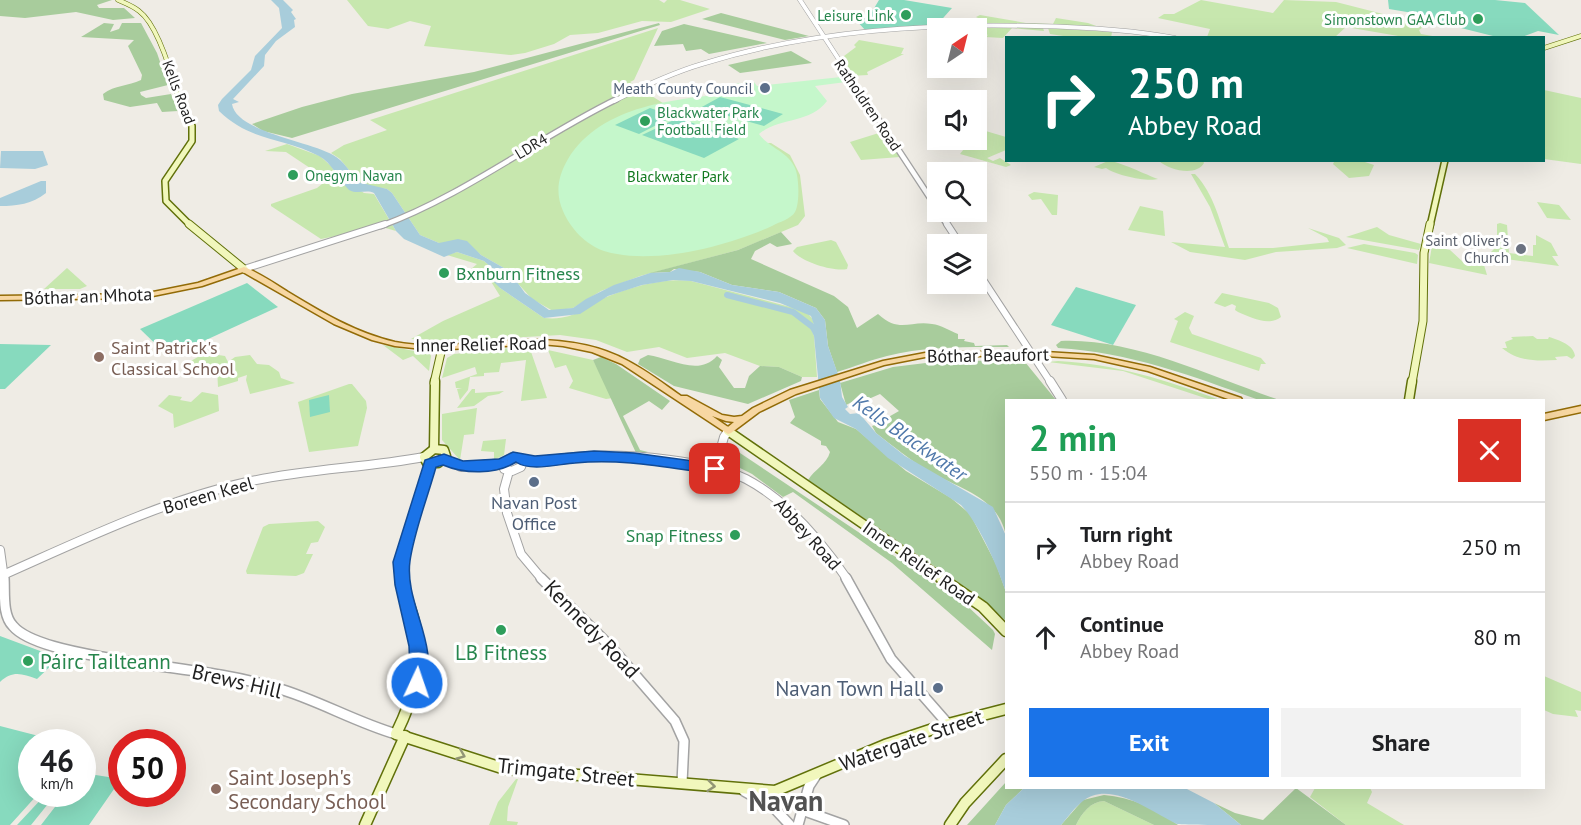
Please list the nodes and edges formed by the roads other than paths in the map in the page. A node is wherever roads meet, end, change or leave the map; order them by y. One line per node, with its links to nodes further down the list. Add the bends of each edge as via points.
1 (118, 0): 9 (main road, Kells Road, via 140,11 148,22 192,126 192,141 165,181 166,201)
2 (800, 0): 5 (street, Ratholdren Road)
3 (1165, 36): 5 (street, LDR4, via 1139,31 1009,25 891,30)
4 (1581, 36): 6 (main road)
5 (823, 38): 8 (street, Ratholdren Road); 9 (street, LDR4, via 715,59 673,74 560,129 411,214 353,237)
6 (1545, 48)
7 (1445, 162): 18 (main road, via 1424,253 1423,321)
8 (927, 194)
9 (244, 269): 11 (main road, Bóthar an Mhota, via 205,284 143,296); 12 (main road, Inner Relief Road, via 359,332 395,344)
10 (987, 286): 13 (street)
11 (0, 298)
12 (442, 348): 15 (main road, Inner Relief Road, via 542,342 587,347 625,362); 23 (main road, via 433,389)
13 (1029, 353): 14 (main road, Bóthar Beaufort, via 925,355); 16 (street); 17 (main road, Bóthar Beaufort, via 1124,362)
14 (855, 371): 21 (main road, Bóthar Beaufort, via 768,403)
15 (670, 393): 21 (main road, via 697,403 721,419); 22 (main road, Inner Relief Road)
16 (1061, 399)
17 (1235, 399)
18 (1409, 399)
19 (1581, 409): 20 (main road)
20 (1545, 417)
21 (744, 419): 22 (main road, Bóthar Beaufort)
22 (728, 432): 28 (street); 31 (main road, Inner Relief Road, via 983,607)
23 (434, 449): 24 (main road, via 444,450); 25 (main road)
24 (444, 459): 25 (main road); 27 (street, via 461,467)
25 (427, 460): 30 (street, Boreen Keel, via 279,475 218,489 128,521); 34 (main road, via 401,562 415,627 419,670)
26 (523, 461): 27 (street, via 518,469); 27 (street, Abbey Road, via 513,457); 28 (street, Abbey Road, via 594,456)
27 (506, 467): 37 (street, Kennedy Road, via 507,513 521,554 610,646 675,721 684,741)
28 (715, 469): 33 (street, Abbey Road, via 758,485 801,524 845,576 892,660)
29 (0, 550): 30 (street, Brews Hill)
30 (2, 582): 34 (street, Brews Hill, via 7,618 16,630 32,637 98,656 278,688 371,727)
31 (1005, 630)
32 (1005, 709): 33 (main road, Watergate Street)
33 (948, 724): 36 (main road, Watergate Street)
34 (401, 735): 37 (main road, Trimgate Street, one-way to 37, via 505,769); 40 (main road)
35 (1005, 760): 44 (main road)
36 (817, 774): 38 (main road, Watergate Street, via 775,792); 39 (street)
37 (682, 783): 38 (main road, Trimgate Street, one-way to 38)
38 (740, 790): 41 (street, via 774,808)
39 (802, 810): 42 (street); 43 (street)
40 (366, 825)
41 (790, 825)
42 (798, 825)
43 (844, 825)
44 (950, 825)

